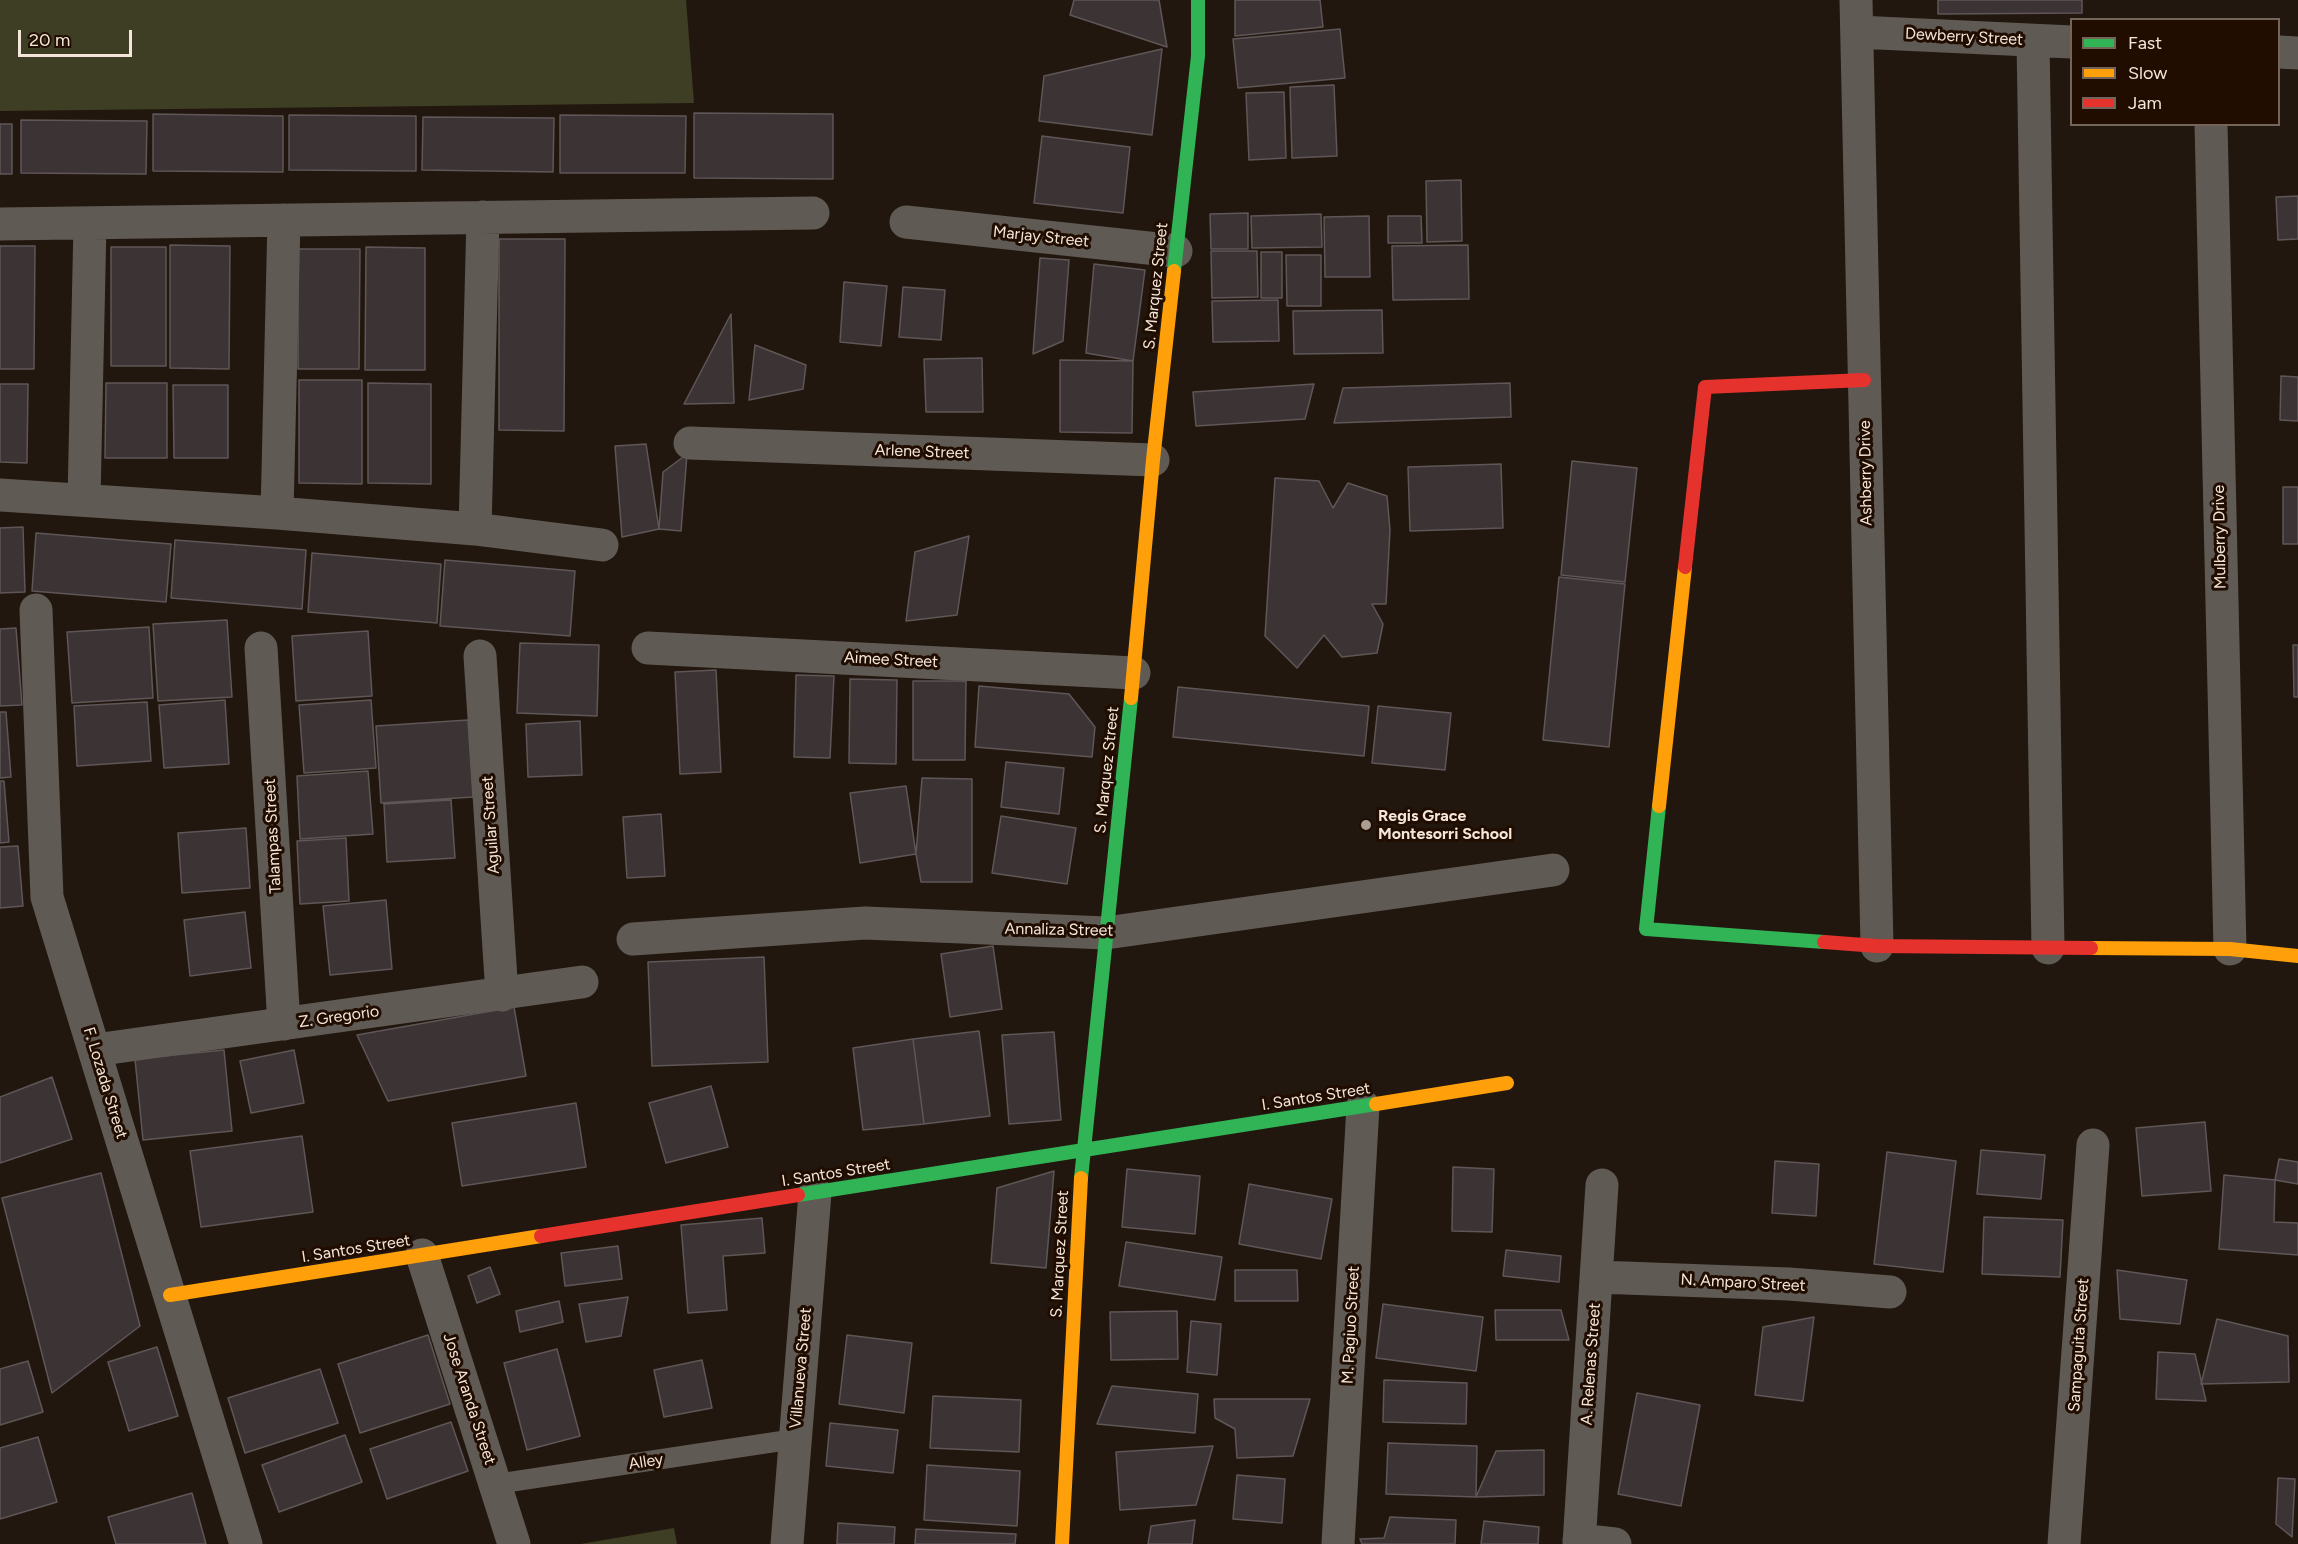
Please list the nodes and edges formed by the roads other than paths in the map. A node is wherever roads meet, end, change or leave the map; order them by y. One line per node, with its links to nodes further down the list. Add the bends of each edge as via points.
1 (1198, 0): 15 (street, S. Marquez Street, via 1198,56)
2 (1856, 0): 3 (street, Ashberry Drive)
3 (1857, 32): 4 (street, Dewberry Street); 16 (street, Ashberry Drive)
4 (2033, 40): 5 (street, Dewberry Street); 33 (street)
5 (2070, 42)
6 (2280, 52): 7 (street)
7 (2298, 53)
8 (2211, 126): 34 (street, Mulberry Drive)
9 (813, 213): 10 (street)
10 (483, 217): 11 (street); 22 (street)
11 (284, 220): 13 (street); 21 (street)
12 (906, 222): 15 (street, Marjay Street)
13 (90, 223): 14 (street); 20 (street)
14 (0, 224)
15 (1176, 251): 18 (street, S. Marquez Street)
16 (1864, 380): 32 (street, Ashberry Drive); 32 (street, via 1705,387 1646,929)
17 (690, 443): 18 (street, Arlene Street)
18 (1153, 460): 28 (street, S. Marquez Street)
19 (0, 495): 20 (street)
20 (84, 499): 21 (street)
21 (276, 513): 22 (street)
22 (475, 529): 23 (street)
23 (602, 546)
24 (36, 610): 39 (street, F. Lozada Street, via 48,897)
25 (261, 648): 38 (street, Talampas Street)
26 (648, 648): 28 (street, Aimee Street)
27 (480, 656): 37 (street, Aguilar Street)
28 (1134, 673): 30 (street, S. Marquez Street)
29 (1553, 870): 30 (street, Annaliza Street)
30 (1106, 933): 31 (street, Annaliza Street, via 865,924); 43 (street, S. Marquez Street)
31 (633, 939)
32 (1877, 946): 33 (street)
33 (2048, 948): 34 (street)
34 (2230, 949): 35 (street)
35 (2298, 956)
36 (582, 982): 37 (street, Z. Gregorio)
37 (502, 995): 38 (street, Z. Gregorio)
38 (284, 1024): 39 (street, Z. Gregorio)
39 (95, 1050): 49 (street, F. Lozada Street)
40 (1507, 1083): 41 (street, I. Santos Street)
41 (1364, 1106): 43 (street, I. Santos Street); 57 (street, M. Pagiuo Street)
42 (2093, 1145): 59 (street, Sampaguita Street)
43 (1082, 1151): 45 (street, I. Santos Street); 56 (street, S. Marquez Street)
44 (1602, 1185): 47 (street, A. Relenas Street)
45 (815, 1193): 46 (street, I. Santos Street); 50 (street, Villanueva Street)
46 (422, 1255): 49 (street, I. Santos Street); 51 (street, Jose Aranda Street)
47 (1597, 1277): 48 (street, N. Amparo Street); 52 (street, A. Relenas Street)
48 (1890, 1292)
49 (171, 1295): 53 (street, F. Lozada Street)
50 (795, 1439): 51 (lane, Alley); 55 (street, Villanueva Street)
51 (496, 1484): 54 (street, Jose Aranda Street)
52 (1579, 1542): 58 (street)
53 (246, 1544)
54 (514, 1544)
55 (787, 1544)
56 (1062, 1544)
57 (1338, 1544)
58 (1615, 1544)
59 (2064, 1544)

